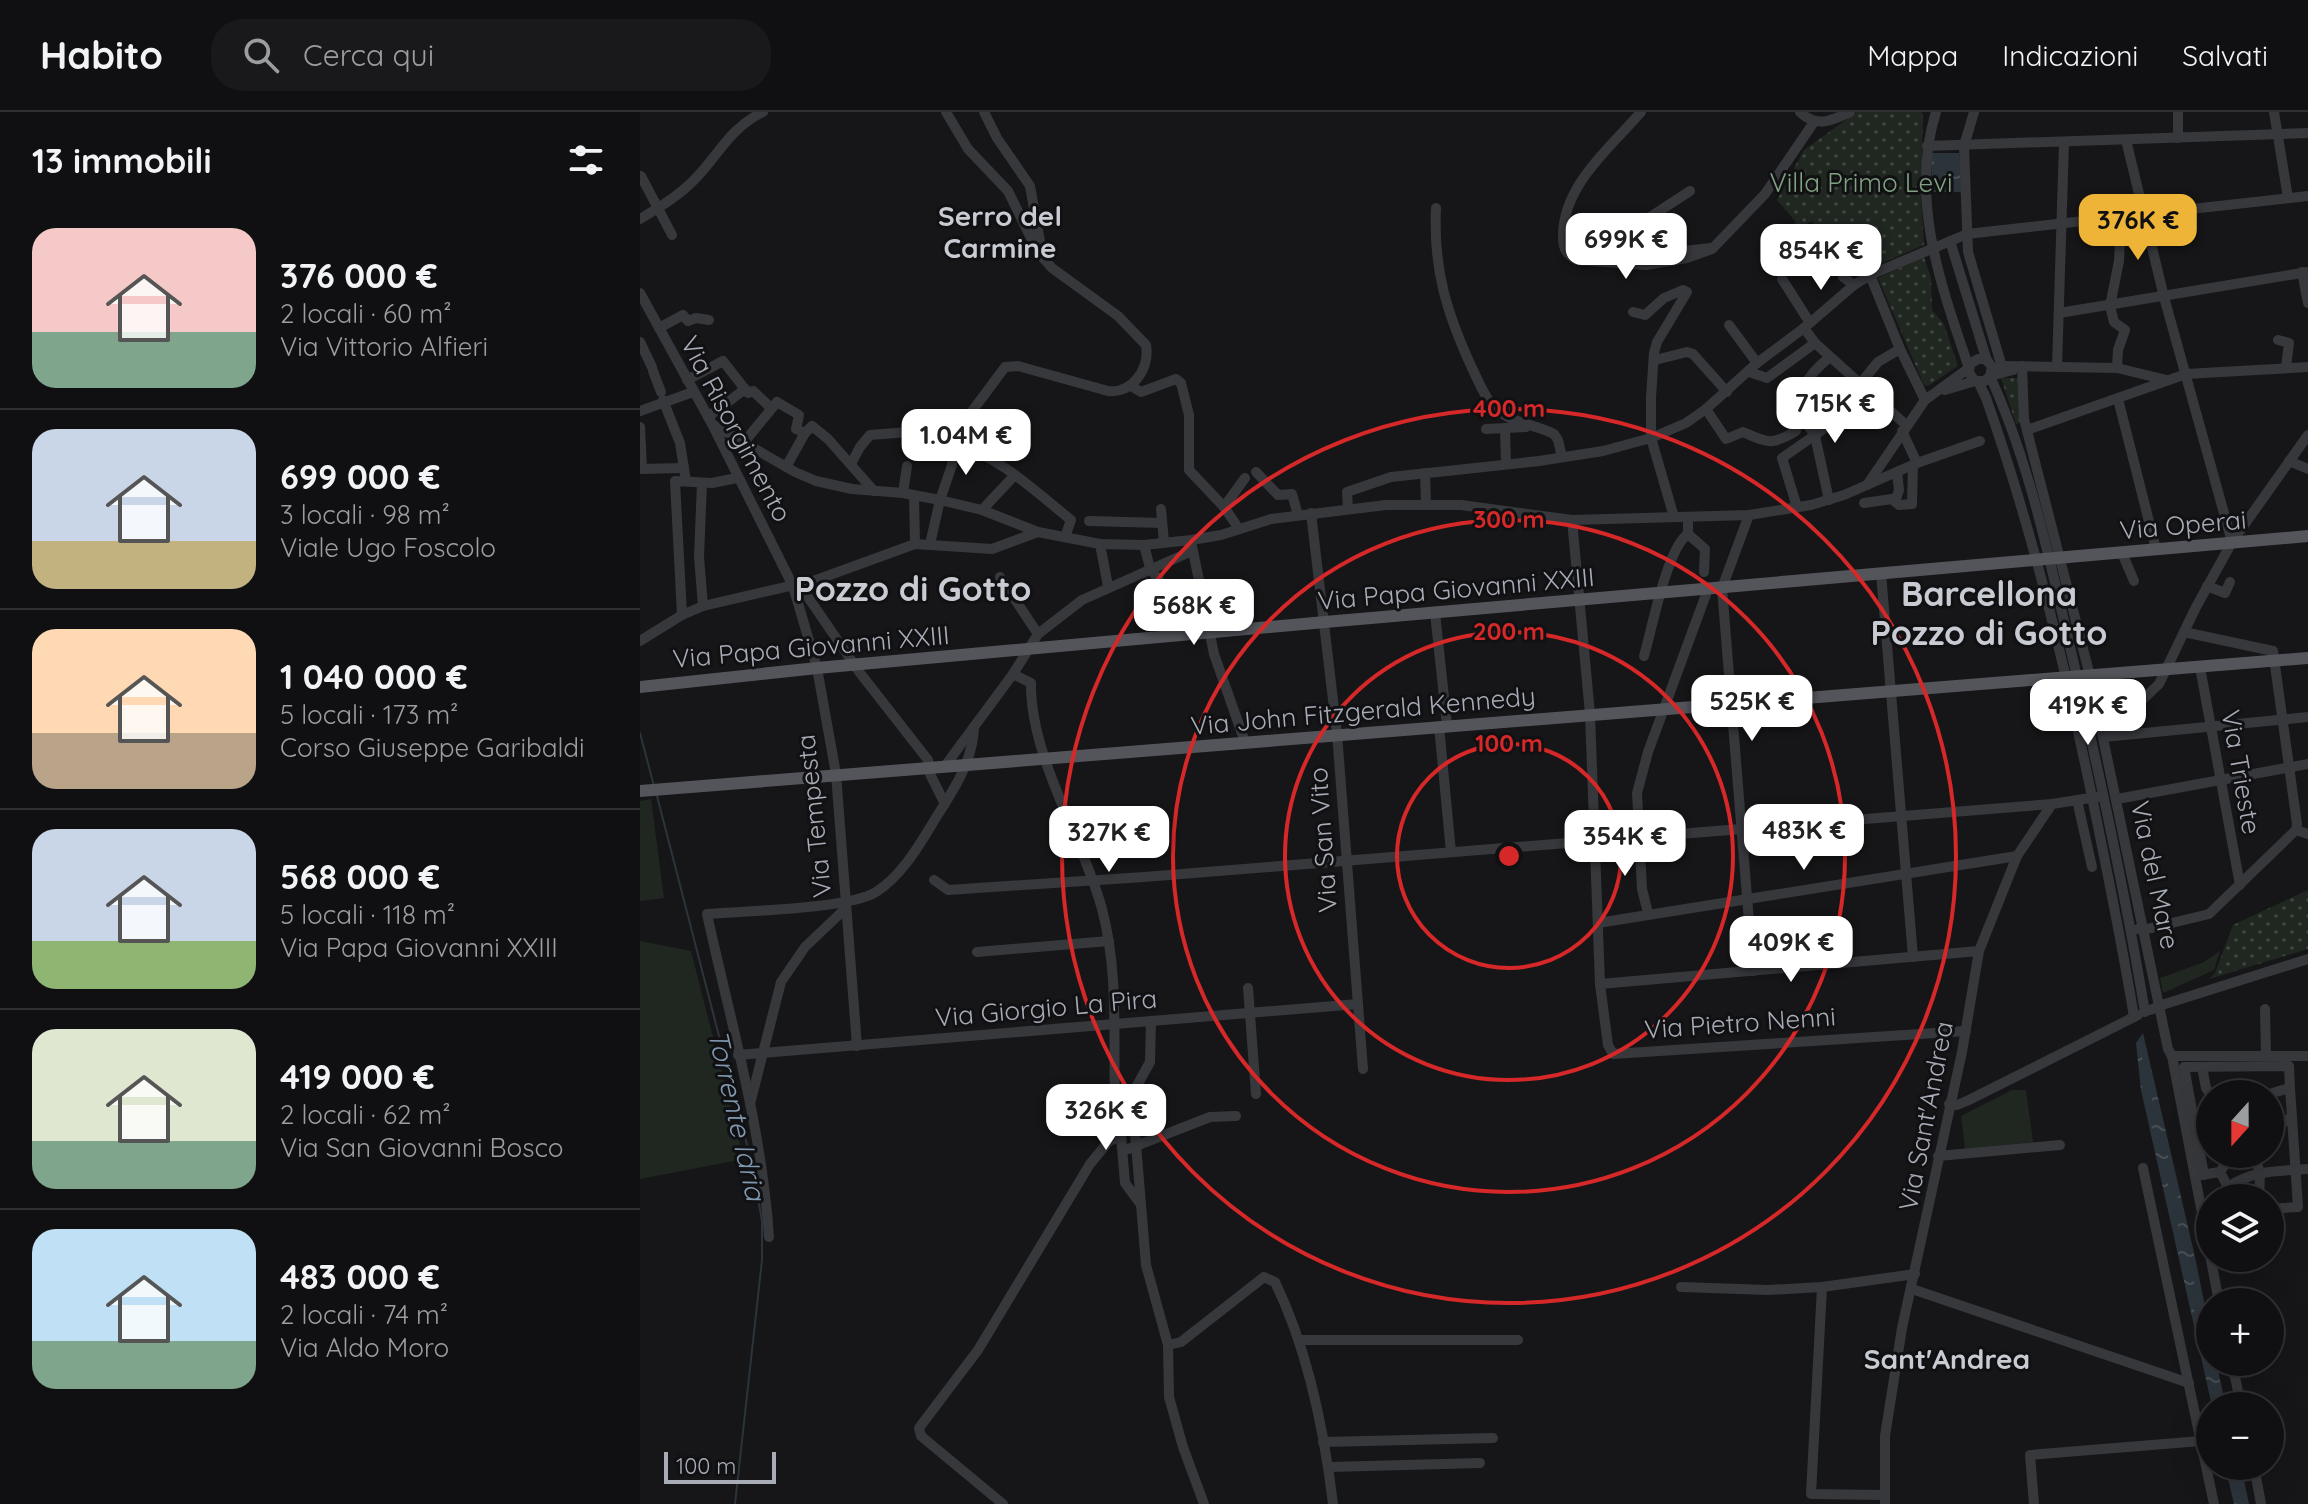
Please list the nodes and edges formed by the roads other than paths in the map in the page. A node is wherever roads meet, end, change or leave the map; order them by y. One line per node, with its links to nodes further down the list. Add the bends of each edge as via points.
1 (763, 112): 24 (street, via 737,128 696,179)
2 (946, 112): 31 (street, via 968,149 1008,191 1032,240)
3 (984, 112): 31 (street, via 1030,186)
4 (1641, 112): 33 (street, via 1571,196 1563,225 1564,248 1583,262 1646,265)
5 (1800, 112): 11 (street)
6 (1850, 112): 11 (street, via 1826,123)
7 (1936, 112): 17 (street)
8 (1974, 112): 18 (street)
9 (2178, 112): 14 (street)
10 (2274, 112): 13 (street)
11 (1814, 122): 33 (street, via 1765,194)
12 (2308, 133): 13 (street)
13 (2277, 134): 14 (street); 22 (street)
14 (2178, 138): 15 (street)
15 (2126, 140): 16 (street); 26 (street)
16 (2064, 142): 18 (street); 28 (street)
17 (1927, 146): 18 (street); 34 (street)
18 (1964, 146): 29 (street)
19 (641, 176): 24 (street)
20 (1690, 191): 33 (street, via 1638,225 1637,234 1665,253)
21 (2308, 196): 22 (street)
22 (2288, 198): 26 (street)
23 (1436, 208): 103 (street, via 1441,289 1479,382 1503,414 1554,434)
24 (657, 210): 25 (street); 30 (street)
25 (642, 214)
26 (2144, 214): 27 (street); 43 (street)
27 (2121, 216): 28 (street); 46 (street)
28 (2061, 223): 29 (street); 48 (street)
29 (1967, 234): 32 (street); 61 (street, via 1970,265)
30 (672, 235)
31 (1038, 240): 74 (street, via 1052,268 1118,316 1146,345 1146,361)
32 (1950, 241): 34 (street); 59 (street)
33 (1712, 249)
34 (1926, 251): 39 (street); 66 (street)
35 (1838, 256): 36 (street, via 1829,243); 37 (street); 41 (street, via 1843,277)
36 (1798, 259)
37 (1819, 263)
38 (2305, 272): 43 (street); 44 (street)
39 (1870, 275): 41 (street); 56 (street)
40 (1782, 279): 51 (street)
41 (1854, 285): 51 (street)
42 (640, 293): 45 (street, Via Risorgimento)
43 (2164, 297): 46 (street); 68 (street)
44 (2308, 303)
45 (643, 306): 52 (street, Via Risorgimento)
46 (2110, 306): 48 (street); 67 (street, via 2114,322 2125,330)
47 (1633, 312): 58 (street, via 1645,315 1664,298 1687,292 1659,337)
48 (2059, 313): 62 (street)
49 (709, 320): 52 (street, via 688,321 683,315)
50 (1729, 325): 65 (street)
51 (1807, 325): 55 (street); 65 (street)
52 (659, 328): 70 (street, Via Risorgimento)
53 (2278, 340): 63 (street, via 2289,343)
54 (640, 342): 80 (street)
55 (1815, 343): 57 (street); 65 (street, via 1767,378)
56 (1900, 349): 73 (street, via 1878,362); 79 (street)
57 (1830, 357): 73 (street); 84 (street, via 1805,380)
58 (1655, 360): 77 (street, via 1693,354); 99 (street)
59 (1988, 361): 61 (street); 66 (street, via 1976,359); 69 (street)
60 (2022, 366): 61 (street); 62 (street); 69 (street); 92 (street, Via del Mare)
61 (2002, 367)
62 (2057, 367): 67 (street)
63 (2286, 367): 64 (street); 68 (street)
64 (2308, 367)
65 (1753, 368): 77 (street)
66 (1969, 368): 72 (street); 79 (street)
67 (2117, 368): 71 (street)
68 (2186, 374): 71 (street); 148 (street)
69 (1990, 376): 72 (street); 156 (street, via 2035,500)
70 (687, 380): 75 (street, via 723,361); 76 (street, Via Risorgimento)
71 (2167, 380): 81 (street)
72 (1976, 381): 79 (street); 156 (street)
73 (1860, 384): 78 (street)
74 (1131, 386): 97 (street, via 1108,391 1008,366); 129 (street, via 1141,392 1176,379 1181,383 1189,415 1188,465)
75 (745, 389): 82 (street); 86 (street)
76 (693, 392): 80 (street); 86 (street, Via Risorgimento)
77 (1727, 392): 83 (street)
78 (1873, 396): 90 (street); 96 (street)
79 (1928, 398): 90 (street)
80 (662, 399): 85 (street); 110 (street)
81 (2118, 399): 92 (street); 154 (street)
82 (774, 405): 94 (street, via 799,415 796,429); 98 (street)
83 (1706, 409): 93 (street, via 1726,439 1743,432 1778,442); 99 (street)
84 (1798, 409): 93 (street); 96 (street)
85 (640, 411)
86 (710, 420): 98 (street); 102 (street, Via Risorgimento)
87 (640, 427): 111 (street)
88 (1526, 427): 89 (street)
89 (1505, 428): 91 (street); 106 (street)
90 (1904, 428): 107 (street); 121 (street)
91 (1486, 429)
92 (2027, 430): 156 (street, Via del Mare)
93 (1796, 431): 101 (street)
94 (805, 433): 105 (street, via 812,426); 109 (street)
95 (2308, 435): 104 (street)
96 (1815, 436): 101 (street); 125 (street)
97 (957, 437): 105 (street, via 947,429 876,434 866,438); 116 (street); 124 (street)
98 (739, 438): 102 (street, via 725,439); 109 (street)
99 (1651, 438): 103 (street); 137 (street)
100 (1980, 441): 107 (street)
101 (1803, 445): 130 (street, via 1782,458)
102 (721, 446): 117 (street, Via Risorgimento)
103 (1562, 457): 106 (street)
104 (2289, 461): 112 (street); 148 (street)
105 (851, 464): 122 (street)
106 (1506, 464): 115 (street)
107 (1915, 464): 114 (street); 126 (street, via 1912,504)
108 (907, 466): 123 (street)
109 (786, 467): 122 (street, via 821,483)
110 (684, 468): 111 (street); 119 (street)
111 (641, 469)
112 (2308, 469)
113 (1256, 472): 135 (street, via 1278,495 1292,494)
114 (1897, 472): 121 (street); 126 (street)
115 (1425, 473): 128 (street); 131 (street, via 1374,481 1347,492)
116 (1015, 475): 133 (street); 139 (street)
117 (737, 478): 120 (street); 163 (street, Via Risorgimento)
118 (1245, 478): 129 (street)
119 (686, 481): 120 (street); 173 (street, via 675,481)
120 (702, 483): 171 (street)
121 (1867, 485): 125 (street)
122 (874, 491): 123 (street)
123 (909, 494): 124 (street); 149 (street)
124 (940, 500): 133 (street); 150 (street)
125 (1829, 500): 130 (street)
126 (1895, 502): 127 (street)
127 (1864, 503)
128 (1426, 504): 131 (street); 140 (street)
129 (1224, 507): 142 (street)
130 (1797, 507): 136 (street)
131 (1348, 508): 134 (street)
132 (1161, 509): 141 (street)
133 (982, 510): 143 (street)
134 (1311, 513): 135 (street); 174 (street, Via San Vito)
135 (1298, 515): 142 (street)
136 (1749, 515): 138 (street); 167 (street)
137 (1674, 517): 138 (street); 140 (street)
138 (1688, 517): 144 (street)
139 (1080, 520): 141 (street); 146 (street)
140 (1572, 520): 170 (street)
141 (1162, 523): 147 (street)
142 (1239, 529): 153 (street)
143 (1038, 532): 146 (street); 150 (street, via 992,549)
144 (1688, 534): 158 (street, via 1705,549); 169 (street, via 1675,550)
145 (2308, 536): 148 (main road, Via Operai)
146 (1065, 537): 151 (street)
147 (1164, 542): 152 (street); 153 (street)
148 (2232, 542): 154 (main road, Via Operai); 165 (street)
149 (915, 544): 150 (street); 163 (street)
150 (930, 544)
151 (1100, 544): 152 (street); 164 (street)
152 (1144, 545): 157 (street)
153 (1192, 546): 157 (street); 177 (street)
154 (2156, 549): 155 (main road, Via Operai)
155 (2122, 553): 156 (main road, Via Operai); 161 (street)
156 (2049, 560): 159 (main road, Via Papa Giovanni XXIII); 188 (street); 188 (street, Via del Mare)
157 (1150, 568): 164 (street); 166 (street)
158 (1704, 572)
159 (1881, 573): 167 (main road, Via Papa Giovanni XXIII); 190 (street)
160 (1000, 577): 176 (street)
161 (2134, 581)
162 (2230, 582): 165 (street, via 2225,593)
163 (796, 585): 171 (street); 183 (street); 185 (street, Via Tempesta)
164 (1108, 586): 176 (street)
165 (2207, 586): 175 (street)
166 (1164, 587)
167 (1722, 588): 168 (main road, Via Papa Giovanni XXIII); 191 (street)
168 (1708, 589): 169 (main road, Via Papa Giovanni XXIII); 192 (street)
169 (1662, 594): 170 (main road, Via Papa Giovanni XXIII); 180 (street)
170 (1579, 601): 172 (main road, Via Papa Giovanni XXIII); 193 (street)
171 (703, 606): 173 (street)
172 (1435, 613): 174 (main road, Via Papa Giovanni XXIII); 196 (street)
173 (682, 615): 178 (street)
174 (1325, 622): 177 (main road, Via Papa Giovanni XXIII); 199 (street, Via San Vito)
175 (2184, 632): 182 (street, via 2273,651); 186 (street)
176 (1038, 634): 179 (street)
177 (1208, 634): 179 (main road, Via Papa Giovanni XXIII); 201 (street)
178 (640, 641)
179 (1029, 649): 183 (main road, Via Papa Giovanni XXIII); 187 (street)
180 (1644, 656)
181 (2308, 658): 182 (main road, Via John Fitzgerald Kennedy)
182 (2274, 661): 184 (main road, Via John Fitzgerald Kennedy); 195 (street)
183 (855, 665): 185 (main road, Via Papa Giovanni XXIII); 206 (street)
184 (2200, 667): 186 (main road, Via John Fitzgerald Kennedy); 198 (street, Via Trieste)
185 (817, 668): 189 (main road, Via Papa Giovanni XXIII); 208 (street, Via Tempesta)
186 (2166, 670): 188 (main road, Via John Fitzgerald Kennedy); 200 (street, via 2159,684)
187 (1013, 674): 197 (street); 202 (street, via 1031,683)
188 (2078, 677): 190 (main road, Via John Fitzgerald Kennedy); 200 (street, Via del Mare); 211 (street)
189 (640, 687)
190 (1890, 692): 191 (main road, Via John Fitzgerald Kennedy); 216 (street)
191 (1732, 703): 192 (main road, Via John Fitzgerald Kennedy); 217 (street)
192 (1665, 708): 193 (main road, Via John Fitzgerald Kennedy); 220 (street, via 1637,793)
193 (1590, 714): 196 (main road, Via John Fitzgerald Kennedy); 221 (street)
194 (2308, 717): 195 (street)
195 (2283, 720): 198 (street); 207 (street)
196 (1443, 726): 199 (main road, Via John Fitzgerald Kennedy); 222 (street)
197 (974, 727): 203 (street); 205 (street)
198 (2211, 727): 200 (street); 209 (street, Via Trieste)
199 (1337, 734): 201 (main road, Via John Fitzgerald Kennedy); 224 (street, Via San Vito)
200 (2104, 737): 212 (street, Via del Mare)
201 (1245, 742): 202 (main road, Via John Fitzgerald Kennedy)
202 (1046, 758): 203 (main road, Via John Fitzgerald Kennedy); 228 (street)
203 (967, 764): 205 (main road, Via John Fitzgerald Kennedy); 214 (street)
204 (2308, 764): 207 (street)
205 (945, 766): 206 (main road, Via John Fitzgerald Kennedy)
206 (929, 767): 208 (main road, Via John Fitzgerald Kennedy); 214 (street)
207 (2289, 768): 209 (street); 218 (street)
208 (836, 774): 210 (main road, Via John Fitzgerald Kennedy); 231 (street, Via Tempesta)
209 (2221, 780): 212 (street); 229 (street, Via Trieste)
210 (645, 791)
211 (2098, 796): 213 (street); 234 (street)
212 (2117, 799): 235 (street, Via del Mare)
213 (2077, 800): 215 (street); 225 (street)
214 (945, 804): 231 (street, via 887,883)
215 (2052, 804): 216 (street); 223 (street, Via Sant'Andrea)
216 (1901, 815): 217 (street); 226 (street)
217 (1741, 828): 220 (street); 230 (street)
218 (2296, 830): 219 (street); 229 (street)
219 (2308, 834)
220 (1640, 837): 221 (street); 232 (street)
221 (1593, 840): 222 (street); 233 (street)
222 (1451, 852): 224 (street)
223 (2017, 856): 226 (street); 237 (street, Via Sant'Andrea)
224 (1346, 860): 228 (street); 244 (street, Via San Vito)
225 (2092, 867)
226 (1905, 873): 230 (street); 239 (street)
227 (934, 880): 228 (street, via 948,890)
228 (1093, 880): 236 (street)
229 (2240, 885): 235 (street, via 2206,916)
230 (1747, 898): 232 (street); 241 (street)
231 (846, 905): 252 (street, Via Tempesta); 253 (street, via 786,973); 254 (street, via 707,914)
232 (1648, 913): 233 (street)
233 (1598, 923): 242 (street)
234 (2125, 927): 235 (street); 246 (street); 248 (street)
235 (2143, 930): 256 (street, Via del Mare)
236 (1109, 941): 238 (street); 250 (street)
237 (1979, 951): 239 (street); 251 (street, Via Sant'Andrea)
238 (977, 952)
239 (1913, 957): 241 (street)
240 (2308, 959): 246 (street, bridge)
241 (1753, 971): 242 (street)
242 (1600, 984): 251 (street, Via Pietro Nenni, via 1613,1054)
243 (1248, 988): 247 (street)
244 (1358, 1004): 247 (street, Via Giorgio La Pira); 259 (street, Via San Vito)
245 (2265, 1009): 255 (street)
246 (2148, 1011): 248 (street)
247 (1250, 1013): 249 (street, Via Giorgio La Pira); 263 (street)
248 (2134, 1017): 265 (street, via 1969,1100)
249 (1151, 1021): 250 (street, Via Giorgio La Pira); 264 (street, via 1150,1062)
250 (1115, 1024): 252 (street, Via Giorgio La Pira); 269 (street, via 1115,1102)
251 (1966, 1031): 265 (street, Via Sant'Andrea)
252 (857, 1046): 253 (street, Via Giorgio La Pira)
253 (764, 1053): 254 (street, Via Giorgio La Pira); 266 (street)
254 (738, 1055): 266 (street)
255 (2266, 1055): 256 (street); 257 (street)
256 (2172, 1056): 282 (street, Via del Mare)
257 (2308, 1056)
258 (2202, 1067): 260 (street); 261 (street, via 2289,1066); 282 (street, via 2184,1067)
259 (1363, 1069)
260 (2204, 1080)
261 (2290, 1088): 262 (street); 268 (street)
262 (2284, 1090)
263 (1256, 1094)
264 (1132, 1096): 269 (street); 270 (street)
265 (1949, 1104): 276 (street, Via Sant'Andrea)
266 (749, 1106): 287 (street)
267 (1236, 1116): 274 (street, via 1210,1117)
268 (2292, 1117): 271 (street); 280 (street)
269 (1120, 1120): 270 (street); 272 (street)
270 (1132, 1122): 274 (street)
271 (2284, 1122)
272 (1120, 1137): 275 (street); 306 (street, via 1109,1141 1090,1164 978,1350 919,1428 921,1436)
273 (2060, 1145): 276 (street)
274 (1135, 1148): 275 (street); 285 (street)
275 (1122, 1150): 285 (street, via 1125,1183)
276 (1938, 1156): 288 (street, Via Sant'Andrea)
277 (2143, 1168): 296 (street)
278 (2214, 1168): 282 (street)
279 (2258, 1168): 281 (street)
280 (2302, 1170): 281 (street); 286 (street, via 2298,1207)
281 (2260, 1173): 283 (street); 284 (street)
282 (2200, 1176): 291 (street, Via del Mare)
283 (2236, 1184)
284 (2260, 1184)
285 (1140, 1203): 295 (street, via 1146,1265)
286 (2284, 1208)
287 (769, 1237)
288 (1915, 1274): 290 (street); 292 (street, Via Sant'Andrea)
289 (1681, 1287): 290 (street)
290 (1822, 1287): 305 (street, via 1811,1494)
291 (2217, 1288)
292 (1912, 1289): 296 (street); 305 (street, Via Sant'Andrea, via 1885,1436)
293 (1299, 1340): 294 (street); 295 (street, via 1275,1282 1264,1277 1181,1342); 300 (street)
294 (1518, 1340)
295 (1168, 1345): 307 (street, via 1169,1397)
296 (2189, 1383): 297 (street)
297 (2196, 1417)
298 (1493, 1438): 300 (street)
299 (2196, 1441): 309 (street, via 2030,1455)
300 (1323, 1442): 302 (street)
301 (1480, 1463): 302 (street)
302 (1329, 1467): 308 (street)
303 (2209, 1480): 310 (street)
304 (2257, 1480): 311 (street)
305 (1884, 1499)
306 (1003, 1504)
307 (1204, 1504)
308 (1333, 1504)
309 (2034, 1504)
310 (2214, 1504)
311 (2261, 1504)

